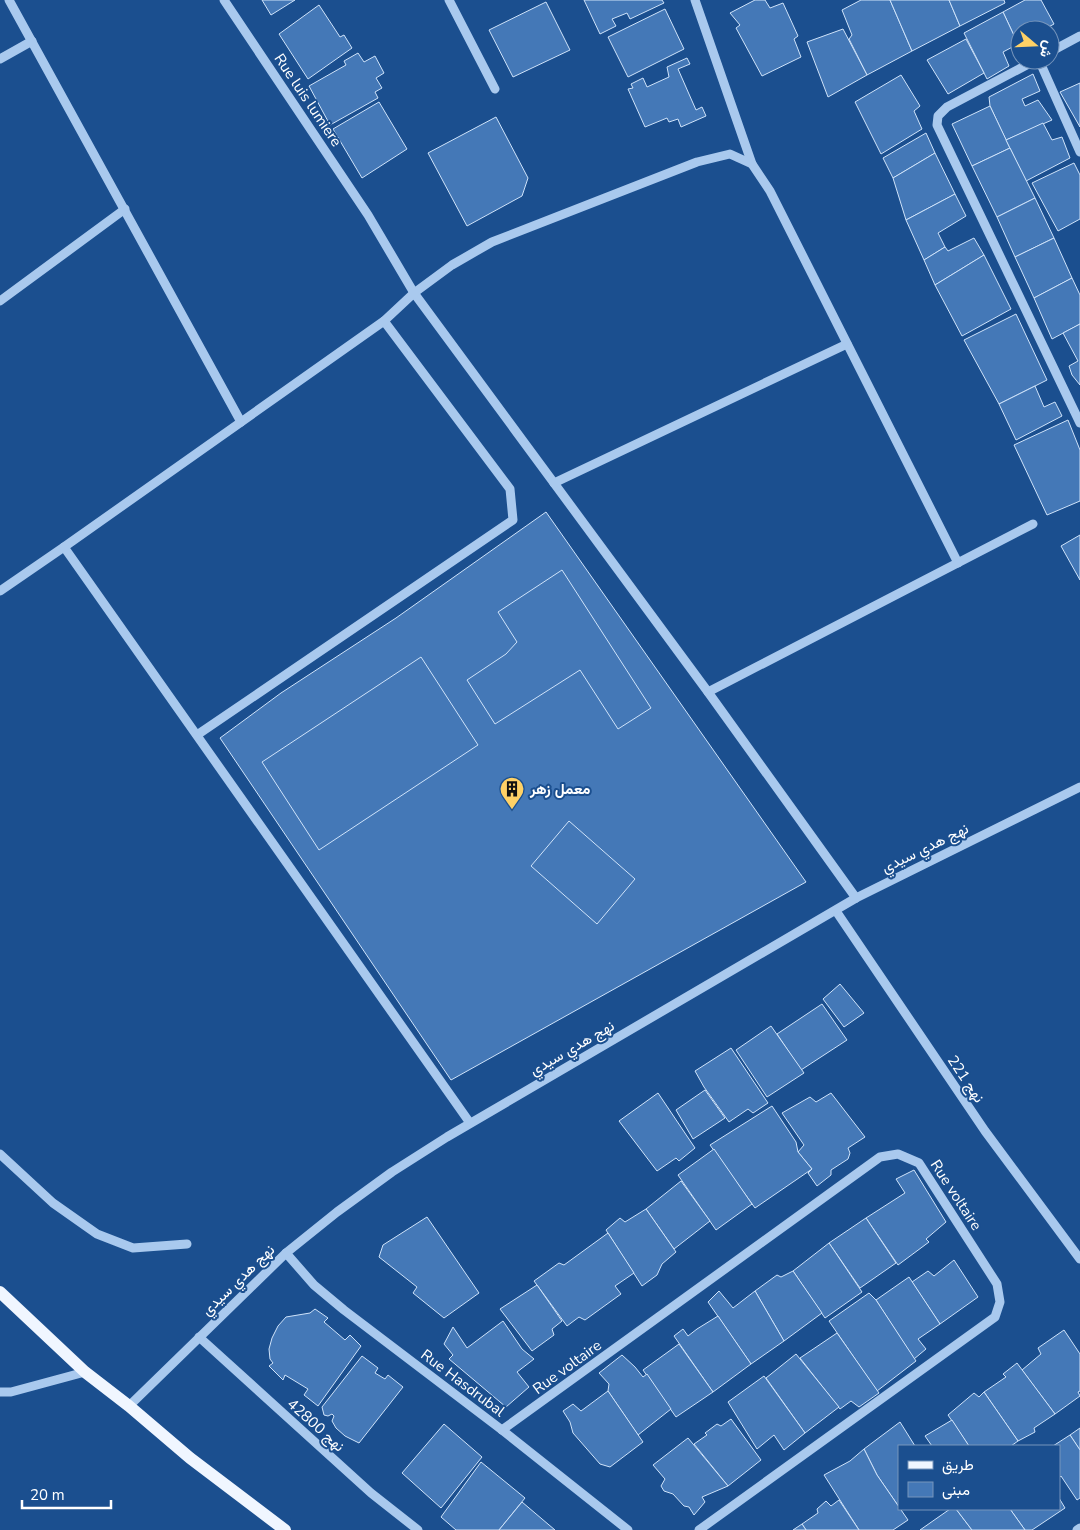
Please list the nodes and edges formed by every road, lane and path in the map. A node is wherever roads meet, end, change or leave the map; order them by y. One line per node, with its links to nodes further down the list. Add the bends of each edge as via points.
1 (9, 0): 6 (street)
2 (224, 0): 15 (street, Rue luis lumiere, via 368,215)
3 (450, 0): 11 (street)
4 (695, 0): 13 (street)
5 (1080, 36): 7 (street)
6 (32, 41): 8 (street); 14 (street)
7 (1060, 47)
8 (0, 59)
9 (1018, 70): 20 (street, via 947,107 938,116 937,125)
10 (1042, 70): 12 (street)
11 (495, 89)
12 (1080, 152)
13 (752, 164): 15 (street, via 730,154 697,162 492,242 452,265); 18 (street, via 770,191)
14 (124, 210): 16 (street); 19 (street)
15 (414, 293): 17 (street); 21 (street, Rue luis lumiere)
16 (0, 301)
17 (384, 321): 19 (street); 27 (street, via 510,489 513,520)
18 (847, 344): 21 (street); 24 (street)
19 (241, 422): 23 (street)
20 (1080, 422)
21 (554, 483): 26 (street, Rue luis lumiere)
22 (1034, 524): 24 (street)
23 (64, 547): 25 (street); 27 (street)
24 (958, 563): 26 (street)
25 (0, 591)
26 (708, 692): 29 (street, Rue luis lumiere)
27 (197, 735): 31 (street)
28 (1080, 787): 29 (street, نهج هدي سيدي)
29 (856, 898): 30 (street, نهج هدي سيدي)
30 (836, 911): 31 (street, نهج هدي سيدي); 35 (street, نهج 221, via 985,1131)
31 (470, 1123): 34 (street, نهج هدي سيدي, via 392,1172)
32 (0, 1154): 33 (street, via 53,1204 97,1234 133,1248)
33 (187, 1244)
34 (286, 1253): 37 (street, نهج هدي سيدي); 41 (street, Rue Hasdrubal, via 314,1285 344,1310)
35 (1080, 1259)
36 (0, 1292): 38 (main road)
37 (199, 1337): 40 (street, نهج هدي سيدي); 43 (street, نهج 42800, via 371,1493)
38 (85, 1372): 39 (street); 40 (main road)
39 (0, 1392)
40 (128, 1406): 42 (main road)
41 (502, 1430): 44 (street, Rue Hasdrubal); 45 (street, Rue voltaire, via 880,1157 898,1154 919,1163 997,1284 1000,1302 995,1317)
42 (285, 1530)
43 (418, 1530)
44 (628, 1530)
45 (699, 1530)

